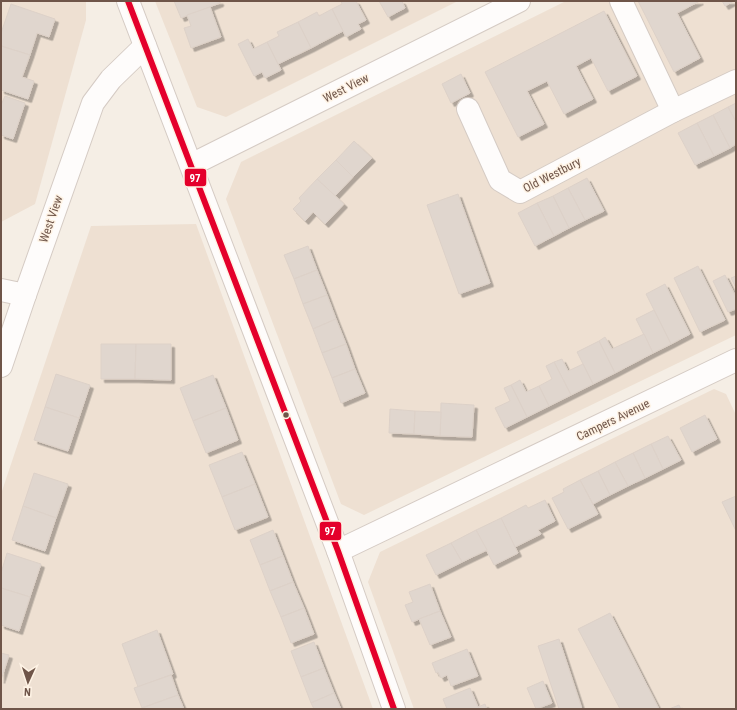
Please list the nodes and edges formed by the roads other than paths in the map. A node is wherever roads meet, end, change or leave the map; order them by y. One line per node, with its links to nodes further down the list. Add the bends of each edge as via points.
1 (128, 1): 5 (street)
2 (519, 1): 4 (street, West View)
3 (621, 1): 8 (street)
4 (498, 6): 9 (street, West View)
5 (145, 46): 9 (street); 11 (street, West View, via 111,79 93,103)
6 (736, 81): 8 (street, Old Westbury)
7 (468, 109): 8 (street, Old Westbury, via 500,180 520,192)
8 (674, 111)
9 (191, 165): 14 (street)
10 (1, 290): 11 (street)
11 (25, 295): 12 (street, West View)
12 (1, 366)
13 (734, 368): 14 (street, Campers Avenue)
14 (338, 551): 15 (street)
15 (394, 709)

